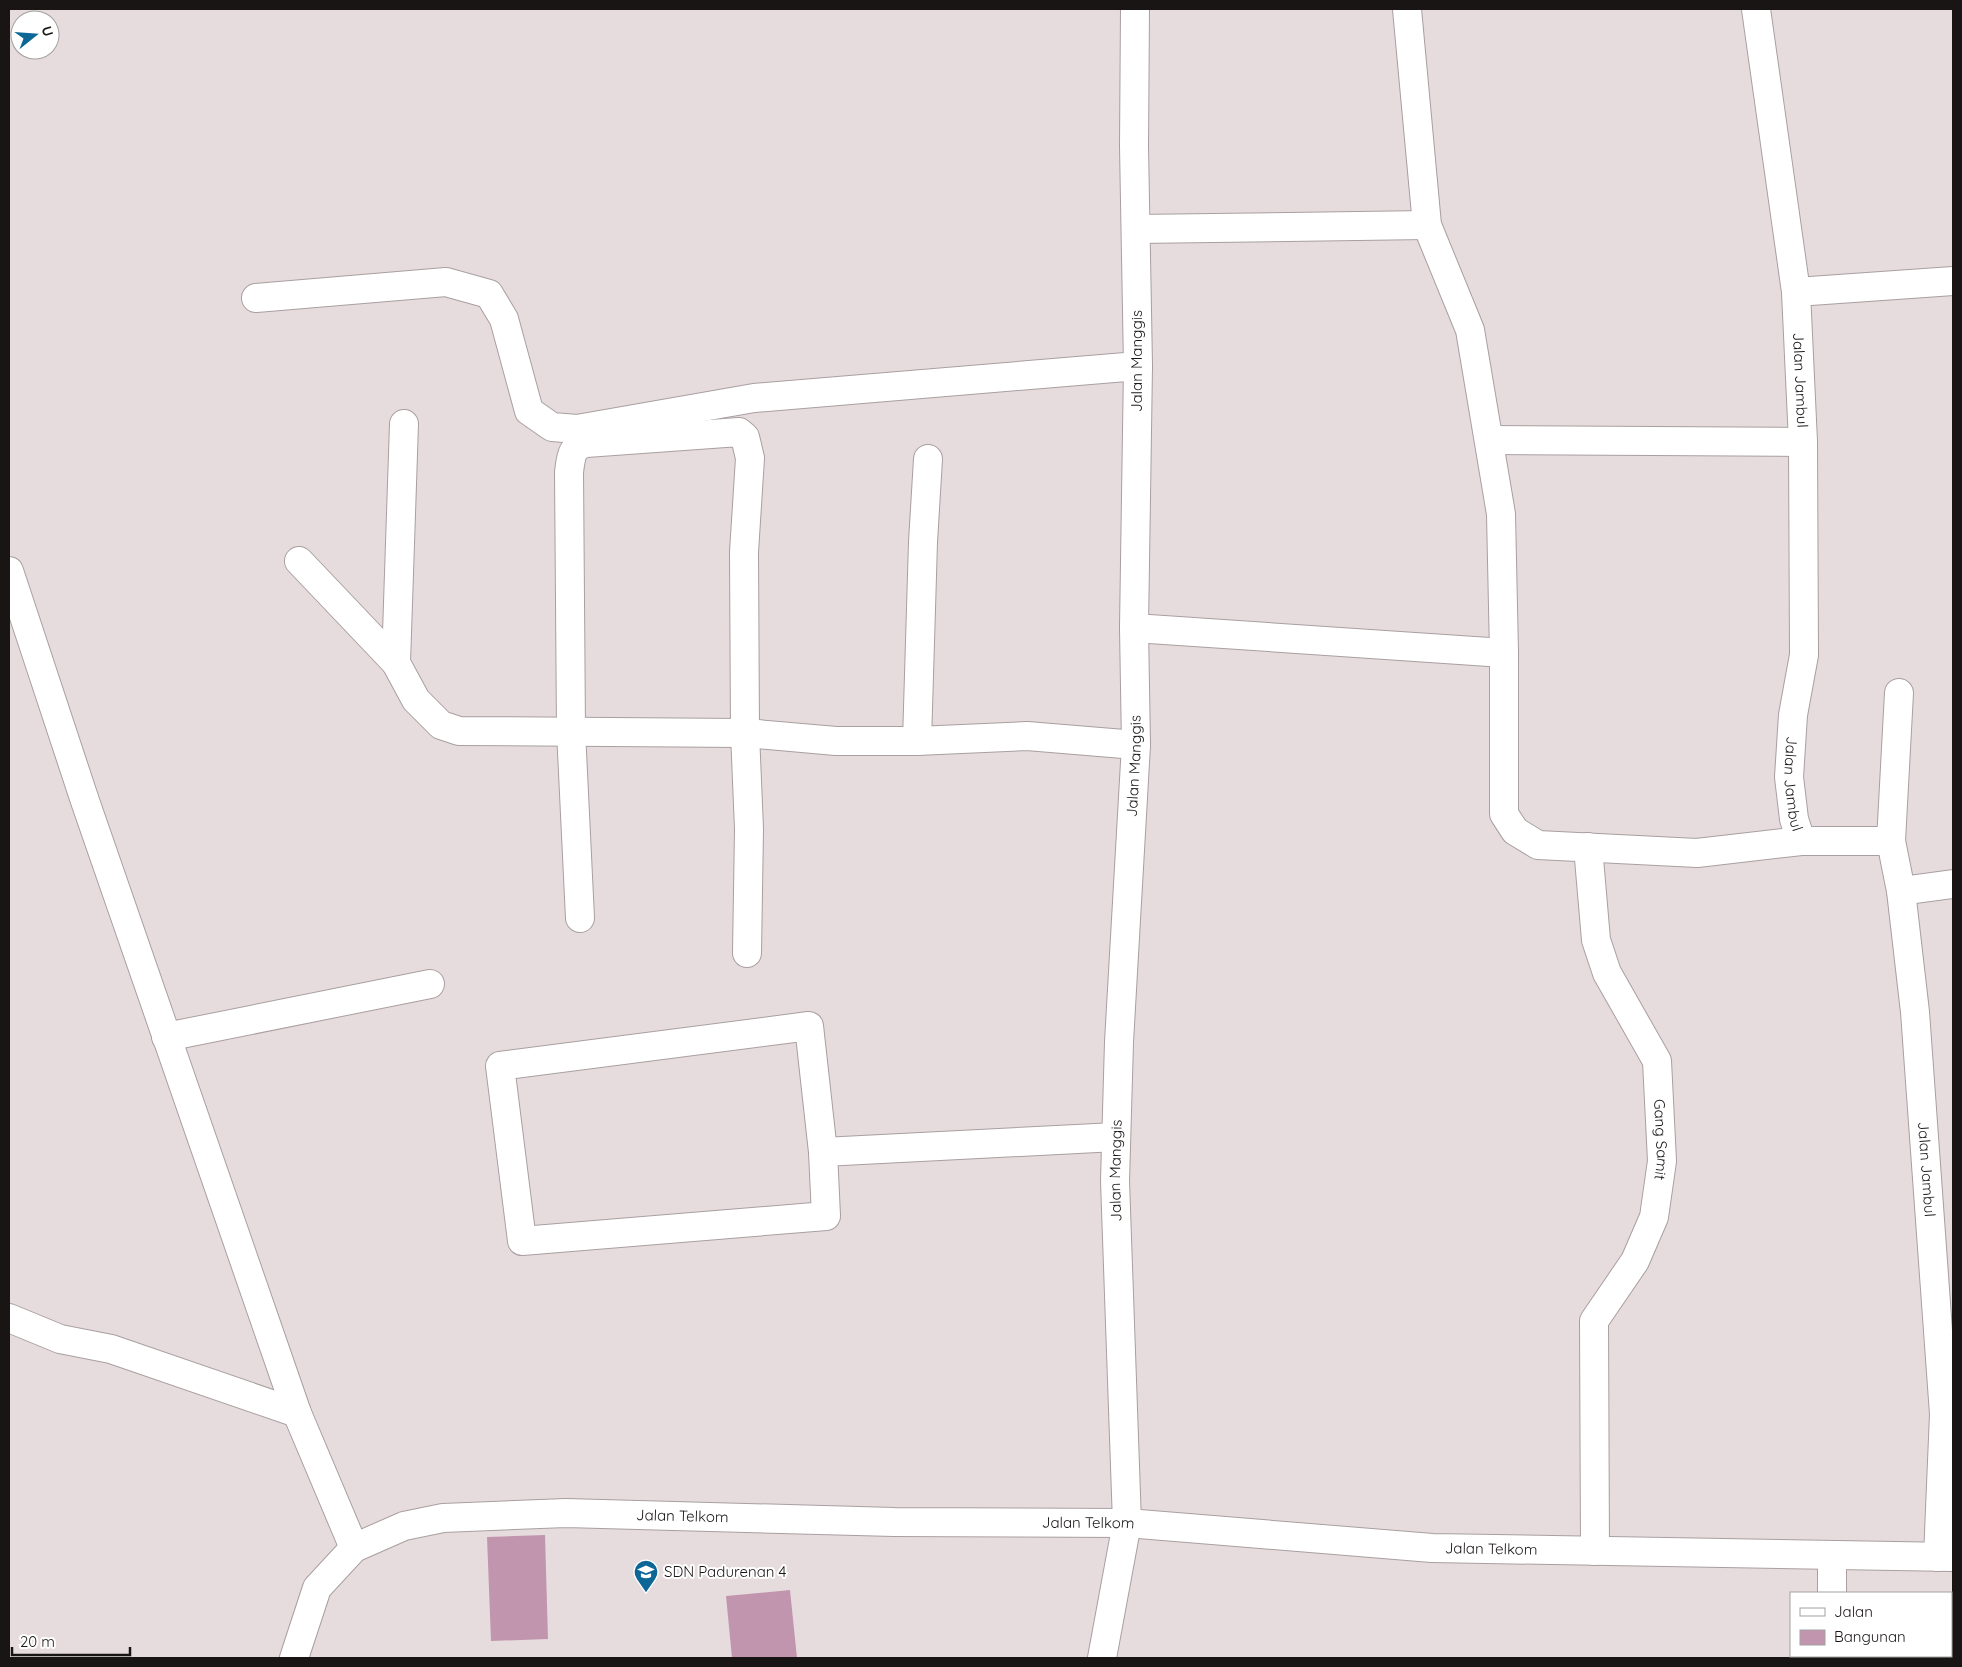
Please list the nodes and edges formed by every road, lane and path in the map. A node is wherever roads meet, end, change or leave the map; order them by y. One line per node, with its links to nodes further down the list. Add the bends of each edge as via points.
1 (1135, 9): 5 (street, Jalan Manggis)
2 (1407, 9): 4 (street)
3 (1756, 9): 7 (street, Jalan Jambul)
4 (1427, 225): 5 (street); 11 (street, via 1470,330)
5 (1136, 229): 9 (street, Jalan Manggis)
6 (1953, 281): 7 (street)
7 (1796, 292): 12 (street, Jalan Jambul)
8 (256, 298): 9 (street, via 446,282 489,294 504,319 529,411 552,427 577,428 754,398)
9 (1138, 366): 16 (street, Jalan Manggis)
10 (404, 424): 18 (street)
11 (1489, 440): 12 (street); 17 (street, via 1501,514)
12 (1803, 442): 24 (street, Jalan Jambul, via 1804,655 1793,715 1789,777 1794,819)
13 (928, 459): 22 (street)
14 (299, 561): 18 (street)
15 (9, 571): 32 (street)
16 (1134, 628): 17 (street); 23 (street, Jalan Manggis)
17 (1504, 653): 26 (street, via 1504,814 1515,831 1538,845)
18 (396, 663): 20 (street, via 416,700 441,725 459,731)
19 (1899, 693): 25 (street)
20 (571, 731): 21 (street); 21 (street, via 570,472 575,448 586,443 739,432 745,437 750,458 744,552); 29 (street)
21 (745, 733): 22 (street, via 836,741); 30 (street, via 749,829)
22 (917, 741): 23 (street, via 1027,736)
23 (1136, 745): 33 (street, Jalan Manggis)
24 (1801, 841): 25 (street, Jalan Jambul); 26 (street, via 1697,853)
25 (1891, 841): 28 (street, Jalan Jambul)
26 (1588, 847): 39 (street, Gang Samit, via 1596,940 1601,957 1657,1061 1662,1161 1654,1217 1635,1261 1594,1321)
27 (1953, 884): 28 (street)
28 (1901, 891): 41 (street, Jalan Jambul, via 1915,1012 1944,1414)
29 (580, 918)
30 (747, 954)
31 (430, 984): 32 (street)
32 (166, 1037): 36 (street)
33 (1116, 1137): 34 (street); 37 (street, Jalan Manggis)
34 (823, 1152): 34 (street, via 826,1216 522,1241 500,1066 809,1026)
35 (9, 1318): 36 (street, via 60,1339 111,1349)
36 (297, 1413): 38 (street)
37 (1127, 1523): 38 (street, Jalan Telkom, via 894,1522 557,1514 443,1518 404,1526); 39 (street, Jalan Telkom, via 1432,1548); 44 (street, Jalan Manggis)
38 (354, 1548): 43 (street, Jalan Telkom, via 317,1588)
39 (1594, 1551): 40 (street, Jalan Telkom)
40 (1832, 1556): 41 (street, Jalan Telkom); 42 (street)
41 (1946, 1557)
42 (1832, 1592)
43 (294, 1658)
44 (1102, 1658)

